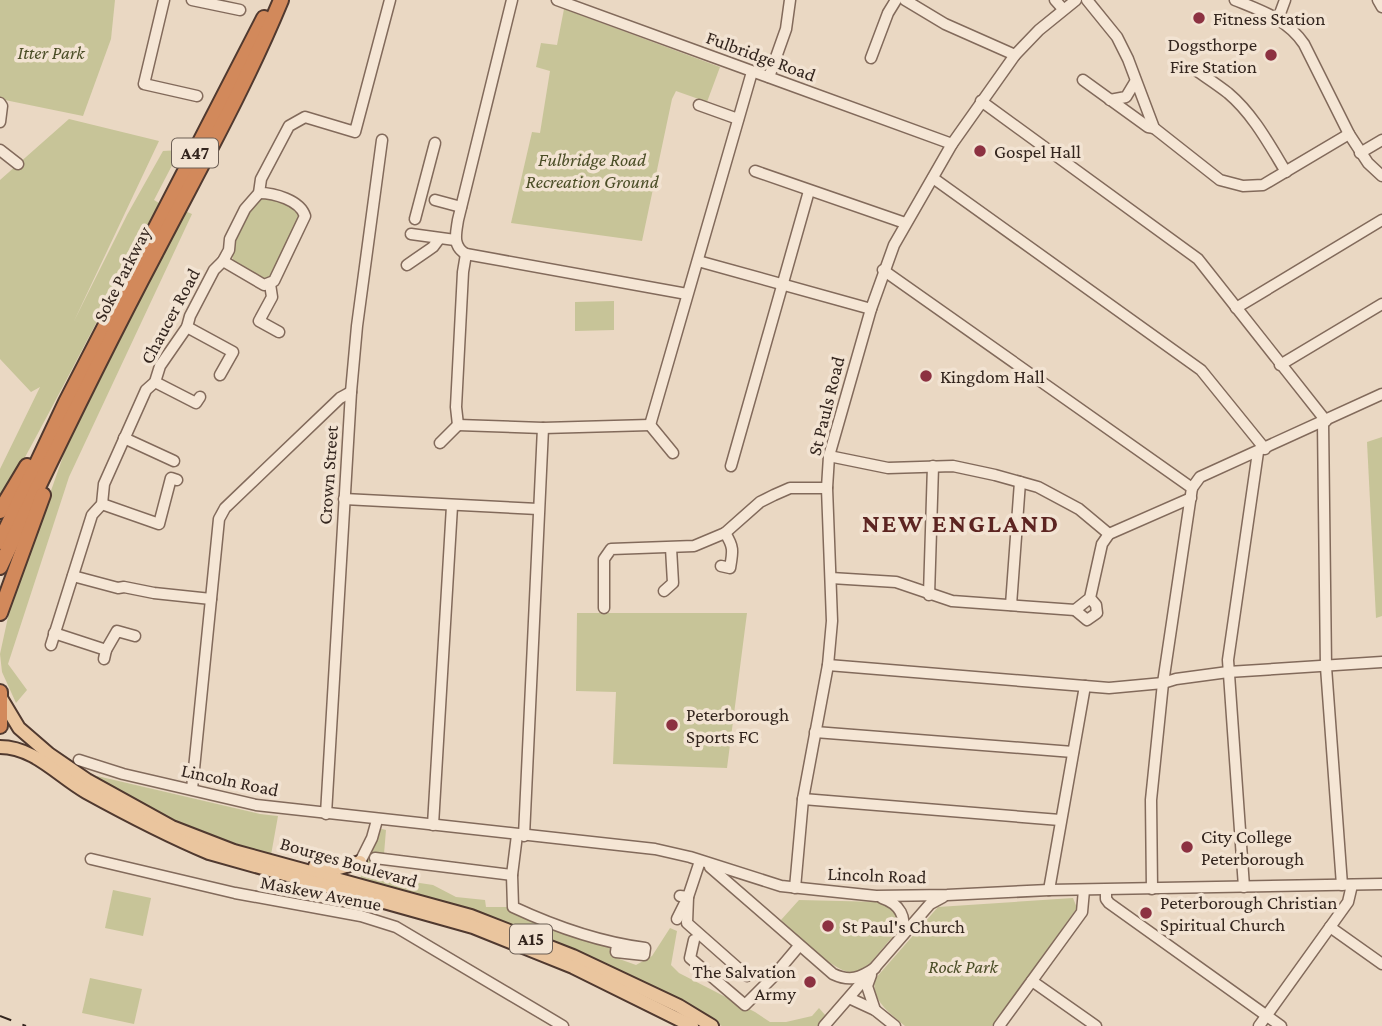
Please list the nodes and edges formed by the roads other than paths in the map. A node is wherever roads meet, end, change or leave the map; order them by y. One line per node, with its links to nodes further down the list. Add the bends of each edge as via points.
1 (164, 0): 28 (street, via 144,84)
2 (192, 0): 19 (street)
3 (270, 0): 77 (highway, Soke Parkway / A47)
4 (281, 0): 77 (highway, Soke Parkway / A47, via 235,100)
5 (390, 0): 49 (street, Chaucer Road, via 355,132 312,118 296,120 265,172)
6 (512, 0): 51 (street)
7 (557, 0): 24 (street, Fulbridge Road)
8 (790, 0): 25 (street, via 786,29)
9 (896, 0): 22 (street)
10 (905, 0): 21 (street, via 945,24)
11 (1055, 0): 18 (street)
12 (1076, 0): 18 (street, St Pauls Road)
13 (1087, 0): 27 (street, via 1116,37)
14 (1235, 0): 20 (street)
15 (1285, 0): 20 (street)
16 (1378, 0): 17 (street)
17 (1382, 7)
18 (1063, 9): 21 (street, St Pauls Road)
19 (240, 10)
20 (1278, 19): 36 (street, via 1304,44)
21 (1015, 55): 30 (street, St Pauls Road)
22 (871, 58)
23 (1197, 71): 45 (street, via 1245,110)
24 (752, 72): 25 (street, Fulbridge Road); 33 (street)
25 (769, 77): 40 (street, Fulbridge Road)
26 (1083, 80): 29 (street)
27 (1136, 82): 29 (street, via 1126,97); 35 (street)
28 (197, 96)
29 (1110, 100): 35 (street)
30 (981, 101): 40 (street, St Pauls Road); 67 (street, via 1198,259)
31 (1, 105): 34 (street)
32 (699, 105): 33 (street)
33 (738, 119): 60 (street)
34 (0, 122)
35 (1154, 128): 45 (street, via 1220,180 1263,185)
36 (1349, 134): 42 (street); 45 (street)
37 (382, 140): 74 (street, Crown Street)
38 (1382, 140): 42 (street)
39 (435, 143): 50 (street)
40 (952, 144): 47 (street, St Pauls Road)
41 (0, 150): 43 (street)
42 (1360, 153): 46 (street)
43 (18, 164)
44 (755, 171): 48 (street)
45 (1286, 172)
46 (1382, 176)
47 (933, 177): 54 (street, St Pauls Road); 84 (street, via 1201,370)
48 (809, 191): 54 (street); 64 (street)
49 (259, 193): 59 (street, Chaucer Road, via 245,209); 63 (street, via 275,194 300,207 305,216)
50 (427, 198): 51 (street); 52 (street)
51 (461, 207): 57 (street)
52 (415, 219)
53 (1382, 220): 67 (street)
54 (905, 223): 62 (street, St Pauls Road)
55 (411, 234): 56 (street)
56 (439, 239): 57 (street); 61 (street)
57 (455, 240): 58 (street)
58 (466, 254): 65 (street); 79 (street)
59 (223, 261): 63 (street, via 264,285); 69 (street, Chaucer Road, via 214,270)
60 (698, 261): 64 (street); 65 (street)
61 (407, 265)
62 (883, 270): 68 (street, St Pauls Road); 93 (street)
63 (270, 284): 70 (street, via 272,296 259,321)
64 (783, 284): 68 (street); 88 (street)
65 (687, 294): 80 (street)
66 (1382, 304): 71 (street)
67 (1236, 308): 71 (street)
68 (871, 309): 86 (street, St Pauls Road)
69 (187, 327): 72 (street, via 233,352); 73 (street, Chaucer Road, via 160,366)
70 (279, 332)
71 (1280, 365): 78 (street)
72 (220, 375)
73 (155, 382): 76 (street); 82 (street, Chaucer Road, via 146,390)
74 (351, 393): 94 (street, Crown Street); 110 (street, via 340,398 225,508 219,519)
75 (1382, 394): 78 (street)
76 (200, 402)
77 (71, 404): 98 (highway, A47); 101 (highway, Soke Parkway / A47); 104 (highway, Soke Parkway / A47); 114 (highway, A47)
78 (1324, 421): 84 (street); 120 (street)
79 (458, 425): 81 (street); 83 (street)
80 (650, 425): 81 (street); 85 (street)
81 (543, 432): 97 (street)
82 (124, 438): 87 (street); 95 (street, Chaucer Road, via 104,484)
83 (440, 443)
84 (1261, 451): 93 (street, via 1200,477); 121 (street)
85 (673, 453)
86 (829, 456): 89 (street, via 888,468); 92 (street, St Pauls Road)
87 (169, 461)
88 (731, 466)
89 (933, 466): 91 (street, via 953,466); 108 (street)
90 (177, 480): 95 (street, via 171,478 159,524)
91 (1020, 482): 100 (street, via 1079,509); 111 (street)
92 (827, 488): 99 (street, via 790,488 774,495); 106 (street, St Pauls Road)
93 (1192, 493): 100 (street); 122 (street)
94 (344, 499): 96 (street); 132 (street, Crown Street)
95 (102, 504): 105 (street, Chaucer Road, via 92,515)
96 (453, 506): 97 (street); 135 (street)
97 (538, 509): 136 (street)
98 (0, 511)
99 (725, 533): 102 (street, via 694,546); 103 (street, via 733,546 732,556 730,568)
100 (1109, 534): 109 (street, via 1102,544)
101 (0, 542)
102 (671, 548): 107 (street, via 673,583); 112 (street, via 611,549 604,559)
103 (720, 566)
104 (0, 567)
105 (73, 576): 110 (street, via 118,588); 115 (street, Chaucer Road)
106 (831, 578): 108 (street, via 896,582); 119 (street, St Pauls Road)
107 (664, 591)
108 (929, 595): 111 (street)
109 (1090, 598): 113 (street); 113 (street, via 1096,605 1093,618 1087,620)
110 (211, 599): 130 (street)
111 (1011, 604): 113 (street)
112 (604, 608)
113 (1074, 610)
114 (0, 612)
115 (54, 633): 116 (street, via 105,654 117,631); 117 (street, Chaucer Road)
116 (135, 636)
117 (51, 645)
118 (1382, 663): 120 (street)
119 (828, 665): 123 (street); 126 (street, St Pauls Road)
120 (1326, 667): 121 (street); 148 (street)
121 (1228, 672): 122 (street); 150 (street)
122 (1163, 683): 123 (street, via 1109,688); 152 (street, via 1151,800)
123 (1085, 685): 128 (street)
124 (1, 695): 125 (highway); 137 (main road, Bourges Boulevard / A15, via 19,728 49,754)
125 (0, 726)
126 (815, 733): 128 (street); 131 (street, St Pauls Road)
127 (0, 747): 137 (main road, Bourges Boulevard / A15, via 24,751 82,790 169,836)
128 (1073, 752): 134 (street)
129 (79, 760): 130 (street, Lincoln Road)
130 (192, 789): 132 (street, Lincoln Road, via 256,805)
131 (803, 799): 134 (street); 151 (street, St Pauls Road)
132 (326, 814): 133 (street, Lincoln Road)
133 (377, 820): 135 (street, Lincoln Road); 142 (street)
134 (1060, 820): 153 (street)
135 (433, 825): 136 (street, Lincoln Road)
136 (520, 835): 143 (street, Lincoln Road, via 654,849); 144 (street)
137 (210, 848): 138 (main road, Bourges Boulevard / A15)
138 (233, 856): 141 (main road, Bourges Boulevard / A15); 149 (main road, Bourges Boulevard / A15)
139 (375, 858): 144 (street)
140 (91, 859): 175 (street, Maskew Avenue, via 396,927)
141 (270, 859): 142 (main road, via 339,868); 146 (main road, Bourges Boulevard / A15)
142 (360, 862): 146 (main road)
143 (703, 862): 145 (street, Lincoln Road); 158 (street); 159 (street)
144 (512, 875): 164 (street, via 513,907 559,929)
145 (754, 878): 151 (street, Lincoln Road); 159 (street, via 744,887)
146 (344, 881): 149 (main road); 174 (main road, Bourges Boulevard / A15, via 471,916 573,956)
147 (1382, 884): 148 (street, Lincoln Road)
148 (1347, 885): 150 (street, Lincoln Road); 161 (street, via 1348,902)
149 (329, 886): 176 (main road, Bourges Boulevard / A15, via 473,927 573,967)
150 (1244, 887): 152 (street, Lincoln Road)
151 (795, 888): 157 (street, Lincoln Road)
152 (1152, 889): 155 (street, Lincoln Road)
153 (1049, 890): 154 (street, Lincoln Road); 156 (street, Lincoln Road)
154 (1084, 890): 155 (street, Lincoln Road); 170 (street, via 1082,912)
155 (1107, 890): 173 (street, via 1109,903)
156 (947, 895): 157 (street, Lincoln Road); 162 (street, via 930,904)
157 (876, 896): 162 (street, via 896,904 902,912)
158 (684, 897): 160 (street); 168 (street, via 687,923)
159 (744, 897): 165 (street)
160 (677, 919)
161 (1329, 927): 166 (street); 173 (street)
162 (900, 938): 167 (street)
163 (694, 940): 165 (street, via 691,958 745,1004)
164 (617, 944)
165 (799, 946): 169 (street)
166 (1382, 964)
167 (875, 968): 169 (street); 171 (street); 172 (street, via 867,986)
168 (747, 976)
169 (844, 979): 171 (street)
170 (1032, 981): 179 (street); 180 (street)
171 (849, 998): 172 (street); 177 (street)
172 (875, 1010): 178 (street)
173 (1267, 1016): 181 (street); 182 (street)
174 (710, 1025)
175 (563, 1026)
176 (692, 1026)
177 (824, 1026)
178 (895, 1026)
179 (999, 1026)
180 (1097, 1026)
181 (1259, 1026)
182 (1281, 1026)

